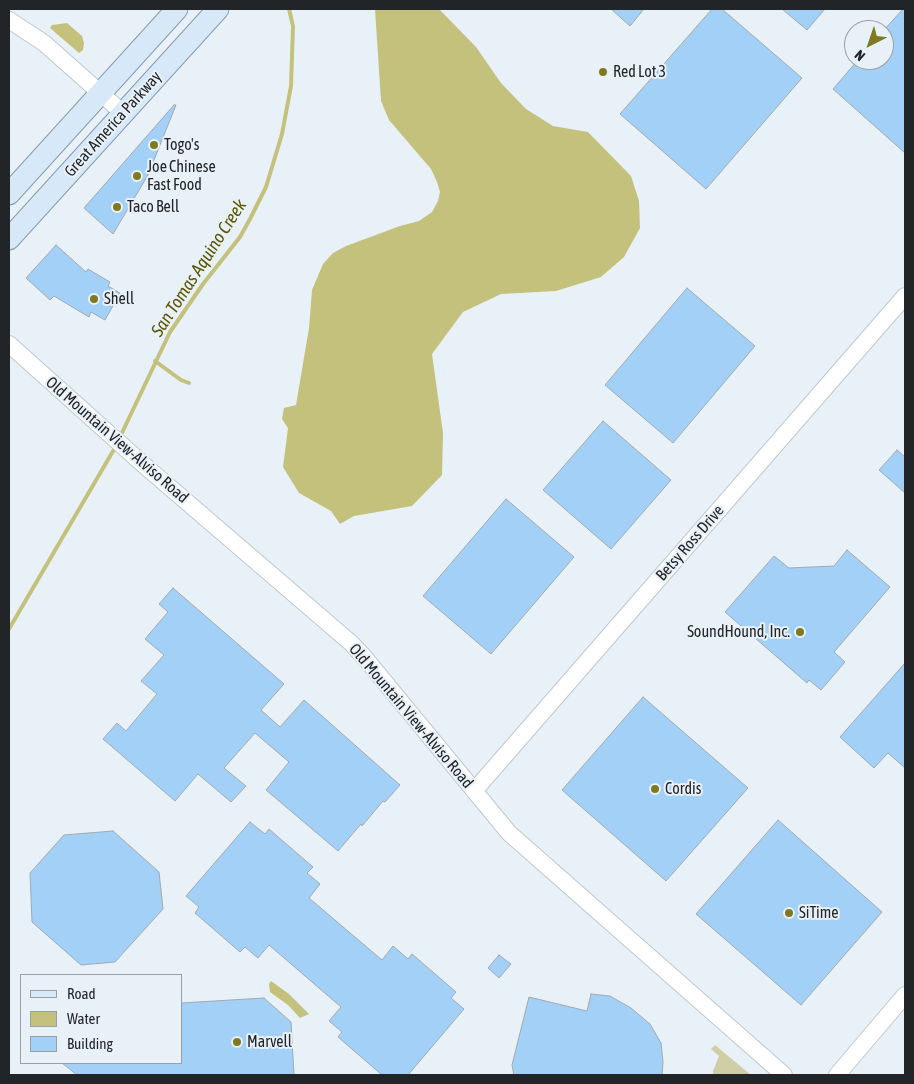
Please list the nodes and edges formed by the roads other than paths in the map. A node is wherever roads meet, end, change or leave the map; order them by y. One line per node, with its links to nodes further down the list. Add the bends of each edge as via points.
1 (177, 9): 4 (main road, Great America Parkway)
2 (218, 9): 5 (main road, Great America Parkway)
3 (9, 20): 4 (street, via 44,43)
4 (100, 93): 5 (street); 6 (main road, Great America Parkway)
5 (123, 113): 7 (main road, Great America Parkway)
6 (9, 194)
7 (9, 239)
8 (905, 296): 10 (street, Betsy Ross Drive)
9 (9, 344): 10 (street, Old Mountain View-Alviso Road, via 144,466 351,643)
10 (474, 791): 12 (street, Old Mountain View-Alviso Road, via 509,833)
11 (905, 995): 13 (street)
12 (784, 1075)
13 (837, 1075)

